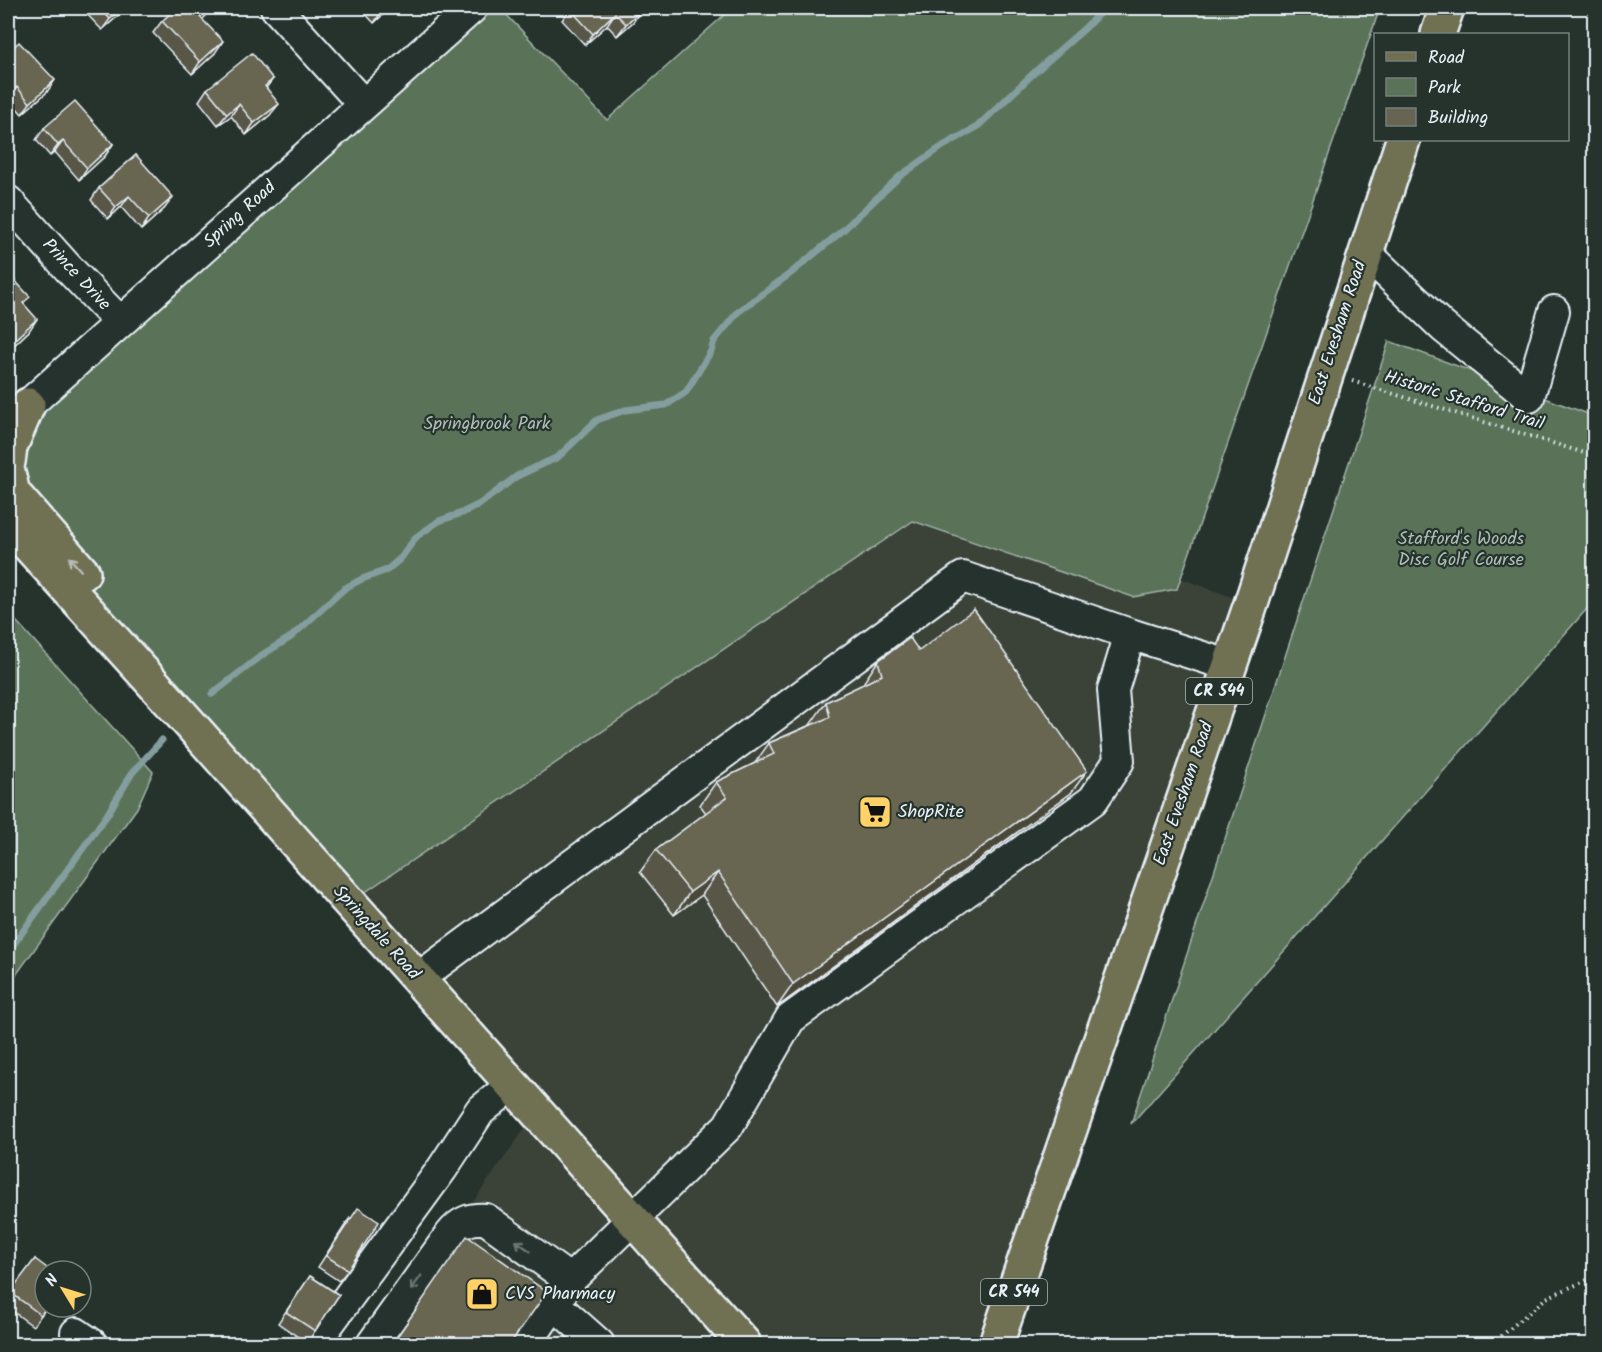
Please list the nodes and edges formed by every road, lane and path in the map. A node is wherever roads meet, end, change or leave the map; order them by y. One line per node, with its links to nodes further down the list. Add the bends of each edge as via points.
1 (276, 8): 5 (street)
2 (472, 8): 5 (street, Spring Road)
3 (1447, 8): 4 (main road)
4 (1438, 33)
5 (363, 104): 10 (street, Spring Road)
6 (1403, 141): 8 (main road, East Evesham Road / CR 544)
7 (8, 201): 10 (street, Prince Drive)
8 (1365, 252): 9 (street, via 1443,327 1529,397); 11 (main road, East Evesham Road / CR 544)
9 (1554, 311)
10 (120, 322): 12 (street, Spring Road)
11 (1325, 372): 13 (path, Historic Stafford Trail); 19 (main road, East Evesham Road / CR 544)
12 (18, 414): 14 (main road)
13 (1594, 456)
14 (8, 462)
15 (8, 473): 18 (main road, one-way to 15, via 126,622 13,493)
16 (8, 523): 18 (main road, Springdale Road)
17 (1130, 634): 19 (street); 20 (street, via 963,577); 22 (street, via 1113,690 1119,760 1093,800 790,1019 728,1126)
18 (137, 665): 20 (main road, Springdale Road)
19 (1228, 665): 30 (main road, East Evesham Road / CR 544)
20 (417, 980): 21 (main road, Springdale Road)
21 (512, 1085): 22 (main road, Springdale Road); 25 (street, via 480,1111 442,1170)
22 (632, 1220): 24 (street); 29 (main road, Springdale Road)
23 (1594, 1278): 31 (path, via 1546,1298)
24 (562, 1292): 26 (street, one-way to 26, via 486,1219 465,1221 456,1227); 27 (street); 28 (street)
25 (314, 1344)
26 (372, 1344)
27 (526, 1344)
28 (599, 1344)
29 (742, 1344)
30 (996, 1344)
31 (1492, 1344)

